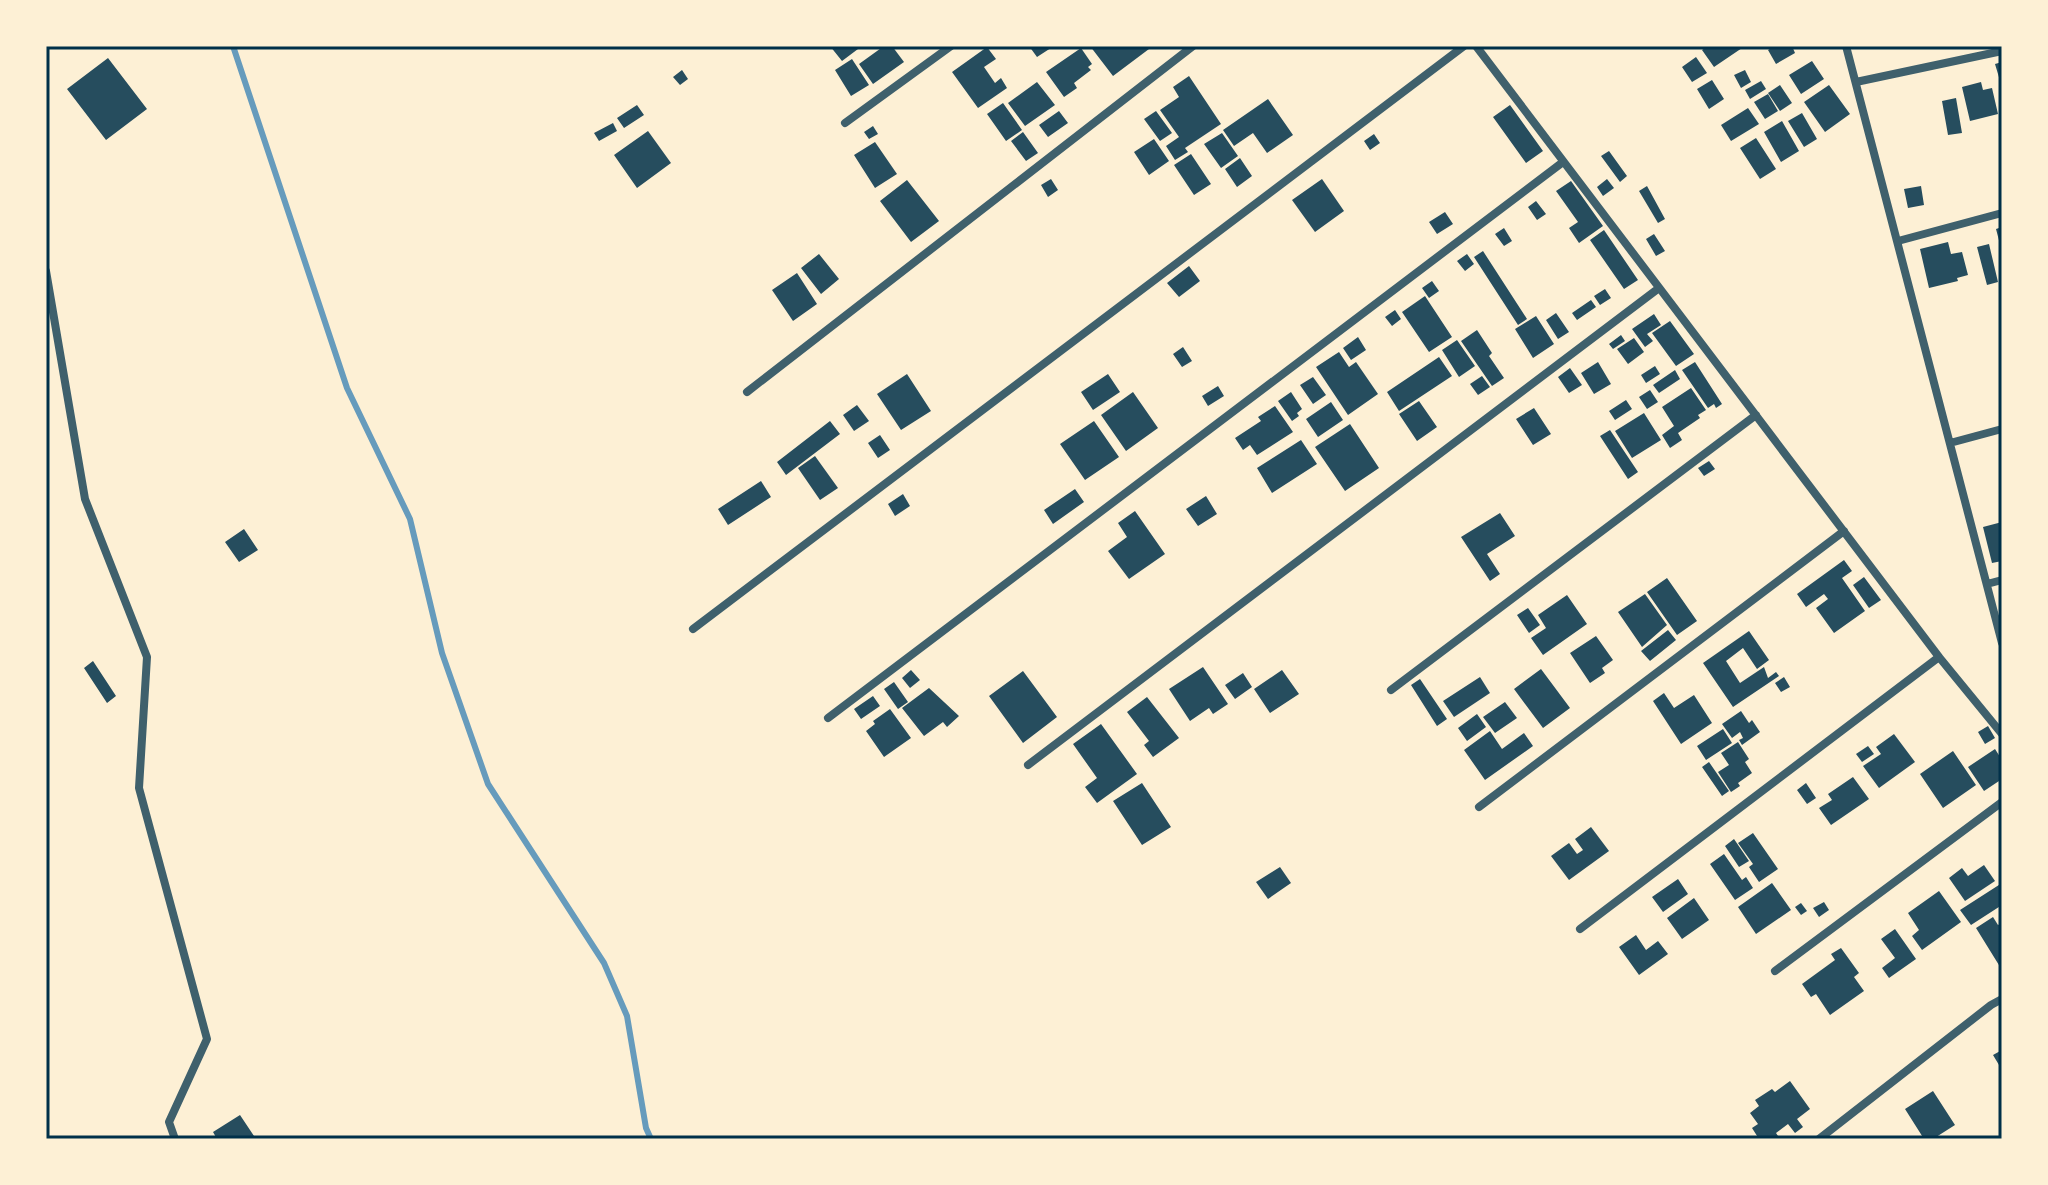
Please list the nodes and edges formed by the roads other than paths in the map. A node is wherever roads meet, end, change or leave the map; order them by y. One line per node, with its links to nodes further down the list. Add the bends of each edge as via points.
1 (951, 46): 8 (street)
2 (1193, 46): 14 (street)
3 (1464, 46): 21 (street)
4 (1476, 46): 9 (street)
5 (1846, 46): 7 (street)
6 (2002, 51): 7 (street)
7 (1856, 82): 11 (street)
8 (845, 123)
9 (1563, 162): 13 (street); 25 (street)
10 (2002, 213): 11 (street)
11 (1898, 241): 17 (street)
12 (46, 271): 33 (street, via 85,499 147,657 139,788 207,1039 169,1122)
13 (1659, 288): 15 (street); 27 (street)
14 (747, 392)
15 (1756, 415): 18 (street); 24 (street)
16 (2002, 429): 17 (street)
17 (1950, 443): 20 (street)
18 (1844, 531): 23 (street); 29 (street)
19 (2002, 580): 20 (street)
20 (1987, 584): 22 (street)
21 (693, 629)
22 (2002, 643)
23 (1939, 657): 26 (street); 30 (street)
24 (1391, 690)
25 (828, 718)
26 (2002, 734)
27 (1028, 765)
28 (2002, 802): 31 (street)
29 (1479, 807)
30 (1580, 929)
31 (1775, 971)
32 (2002, 999): 34 (street)
33 (175, 1139)
34 (1819, 1139)

